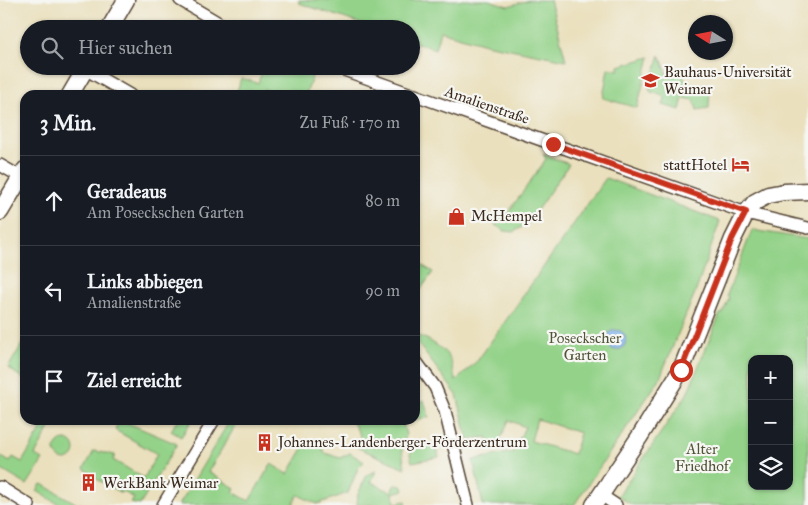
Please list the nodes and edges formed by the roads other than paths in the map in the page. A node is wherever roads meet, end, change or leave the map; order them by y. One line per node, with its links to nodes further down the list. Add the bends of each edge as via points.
1 (126, 0): 3 (street)
2 (180, 0): 4 (street)
3 (114, 20)
4 (214, 20)
5 (82, 75): 8 (street)
6 (97, 75): 9 (street)
7 (358, 75): 10 (street, Amalienstraße)
8 (73, 90)
9 (122, 90)
10 (401, 90)
11 (420, 97): 17 (street, Amalienstraße)
12 (0, 165): 13 (street)
13 (20, 173)
14 (20, 179): 16 (street)
15 (808, 191): 17 (street, via 768,195)
16 (0, 212)
17 (746, 212): 18 (street, Amalienstraße); 22 (street, via 732,239 681,370)
18 (808, 228)
19 (420, 367): 25 (street, via 435,387 445,411)
20 (211, 425): 24 (street)
21 (0, 488): 23 (street)
22 (597, 500): 26 (street)
23 (29, 505)
24 (163, 505)
25 (468, 505)
26 (616, 505)

